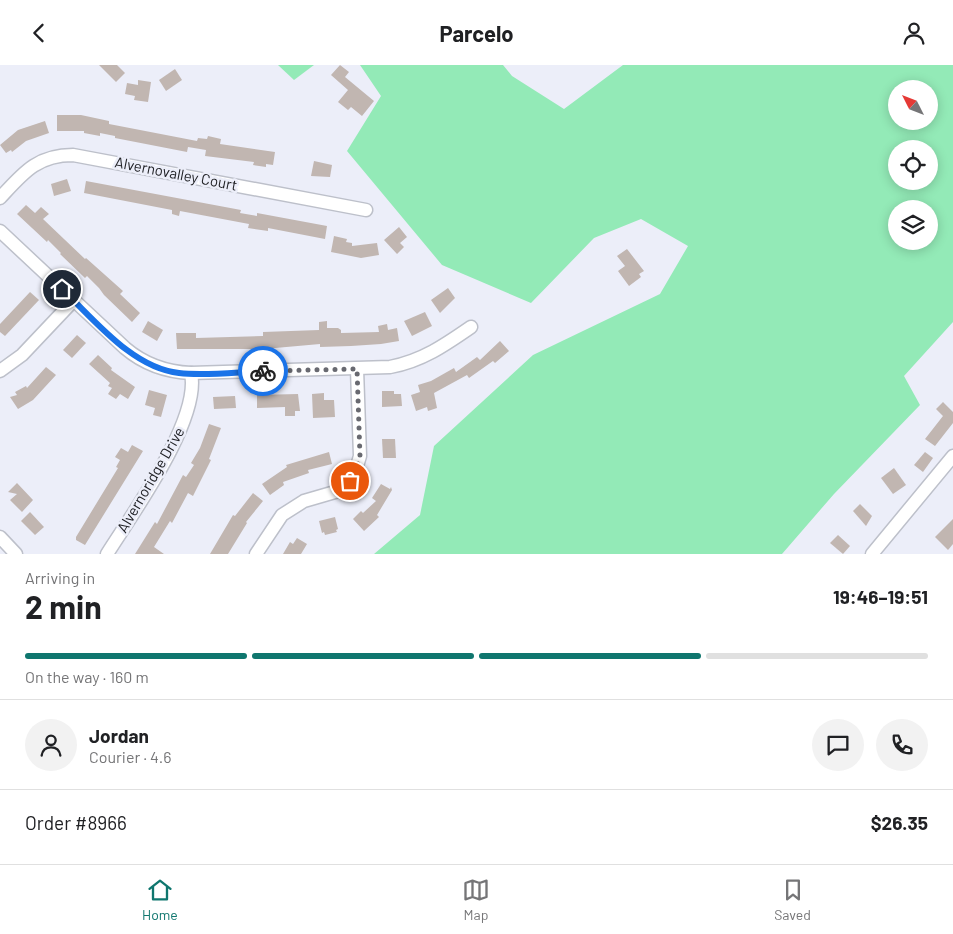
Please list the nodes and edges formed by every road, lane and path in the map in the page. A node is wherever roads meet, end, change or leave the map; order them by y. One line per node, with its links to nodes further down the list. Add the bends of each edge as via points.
1 (0, 198): 2 (street, Alvernovalley Court, via 38,162 50,157 73,155)
2 (366, 209)
3 (0, 231): 4 (street)
4 (74, 300): 7 (street, via 22,355); 8 (street, via 143,361 165,370)
5 (471, 327): 6 (street, via 420,359 390,367)
6 (357, 369): 8 (street); 13 (street, via 360,456 350,481 335,492 304,501 282,515)
7 (0, 371)
8 (191, 373): 12 (street, Alvernoridge Drive, via 191,395 176,442)
9 (953, 456): 14 (street)
10 (0, 537): 11 (street)
11 (16, 554)
12 (107, 554)
13 (256, 554)
14 (872, 554)

